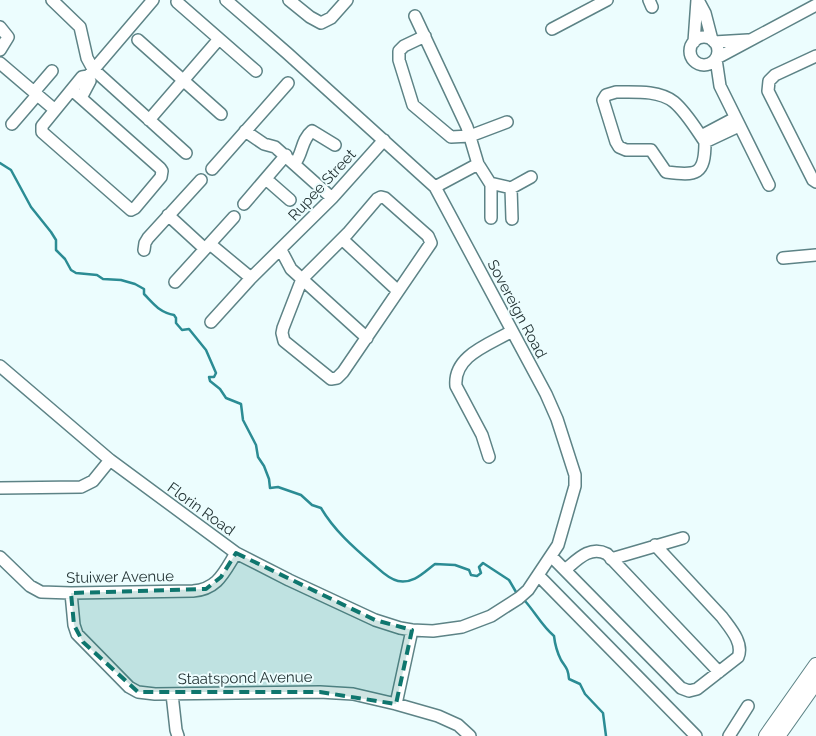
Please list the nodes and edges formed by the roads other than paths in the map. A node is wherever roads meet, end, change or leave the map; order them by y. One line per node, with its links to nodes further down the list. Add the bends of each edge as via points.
1 (52, 0): 27 (street, via 80,27)
2 (153, 0): 27 (street)
3 (226, 0): 43 (street, Sovereign Road)
4 (289, 0): 5 (street, via 321,23 331,18)
5 (347, 0)
6 (607, 0): 9 (street)
7 (698, 0): 18 (street); 19 (street)
8 (177, 2): 15 (street)
9 (591, 4): 13 (street)
10 (816, 5): 17 (street)
11 (415, 16): 14 (street)
12 (0, 27): 20 (street, via 8,37)
13 (552, 29)
14 (425, 36): 41 (street); 41 (street, via 399,51 413,105 447,136)
15 (219, 39): 26 (street); 28 (street)
16 (138, 40): 28 (street)
17 (749, 40): 18 (street); 22 (street)
18 (713, 41): 19 (street, via 702,38); 22 (street, via 718,52)
19 (694, 42): 24 (street, via 691,55)
20 (0, 50)
21 (816, 56): 52 (street, via 775,74 768,82 768,91)
22 (716, 58): 24 (street, via 708,64); 30 (street)
23 (0, 63): 32 (street)
24 (700, 64): 30 (street)
25 (52, 70): 32 (street)
26 (256, 71)
27 (90, 72): 31 (street); 33 (street, via 90,81); 36 (street)
28 (183, 80): 35 (street); 36 (street)
29 (288, 83): 40 (street)
30 (720, 86): 38 (street)
31 (72, 90): 33 (street); 34 (street)
32 (35, 94): 34 (street); 39 (street)
33 (82, 98): 34 (street, via 162,171 131,210 42,132 42,126)
34 (55, 110)
35 (221, 114)
36 (149, 120): 45 (street)
37 (507, 122): 41 (street)
38 (737, 122): 42 (street); 54 (street)
39 (12, 124)
40 (245, 131): 46 (street); 48 (street)
41 (470, 136): 47 (street)
42 (703, 139): 42 (street, via 704,160 698,171 690,174 666,172 651,150 619,148 604,97 616,92 644,92 664,97 674,102)
43 (384, 140): 55 (street, Sovereign Road); 57 (street, Rupee Street)
44 (335, 145): 46 (street, via 312,131 303,142 301,153)
45 (186, 153)
46 (290, 159): 50 (street); 57 (street)
47 (478, 164): 53 (street); 55 (street)
48 (212, 169)
49 (531, 178): 56 (street)
50 (266, 179): 58 (street); 59 (street)
51 (201, 180): 60 (street)
52 (816, 182)
53 (491, 184): 56 (street); 62 (street)
54 (769, 185)
55 (435, 187): 75 (street, Sovereign Road)
56 (511, 188): 63 (street)
57 (332, 198): 67 (street, Rupee Street)
58 (290, 200)
59 (244, 204)
60 (168, 215): 65 (street); 66 (street, via 148,238)
61 (234, 217): 65 (street)
62 (491, 218)
63 (512, 220)
64 (342, 239): 71 (street); 73 (street); 73 (street, via 381,197 428,236 431,243)
65 (208, 246): 70 (street); 72 (street)
66 (144, 250)
67 (281, 250): 70 (street, Rupee Street); 71 (street, via 291,269)
68 (816, 255): 69 (street)
69 (783, 258)
70 (252, 278): 74 (street, Rupee Street)
71 (302, 279): 76 (street); 76 (street, via 282,333 289,346 327,378 334,379 343,372)
72 (175, 282)
73 (398, 291): 76 (street)
74 (210, 322)
75 (512, 331): 78 (street, via 473,353 455,378); 84 (street, Sovereign Road, via 552,407 575,475 564,525)
76 (367, 338)
77 (0, 366): 79 (street, Florin Road)
78 (490, 457)
79 (110, 460): 80 (street, via 93,481 82,487); 83 (street, Florin Road)
80 (0, 488)
81 (683, 538): 82 (street)
82 (655, 545): 86 (street); 92 (street, via 732,630 740,646 738,657)
83 (236, 552): 89 (street, Stuiwer Avenue, via 221,578 206,589); 90 (street, Florin Road, via 354,611)
84 (551, 556): 87 (street); 88 (street, Sovereign Road)
85 (0, 557): 89 (street, Stuiwer Avenue, via 36,590)
86 (611, 559): 87 (street, via 602,552 594,551); 92 (street)
87 (565, 570): 92 (street, via 681,688 697,690)
88 (538, 575): 90 (street, Sovereign Road, via 519,598 491,616 447,629); 99 (street)
89 (71, 593): 94 (street, Staatspond Avenue, via 77,634 118,677 138,692)
90 (412, 630): 95 (street)
91 (816, 665): 101 (main road)
92 (719, 672)
93 (816, 682): 102 (main road)
94 (172, 694): 95 (street, Staatspond Avenue, via 320,692 353,694); 97 (street)
95 (396, 704): 98 (street, Staatspond Avenue, via 449,721)
96 (748, 706): 100 (street)
97 (178, 736)
98 (470, 736)
99 (696, 736)
100 (729, 736)
101 (766, 736)
102 (778, 736)

